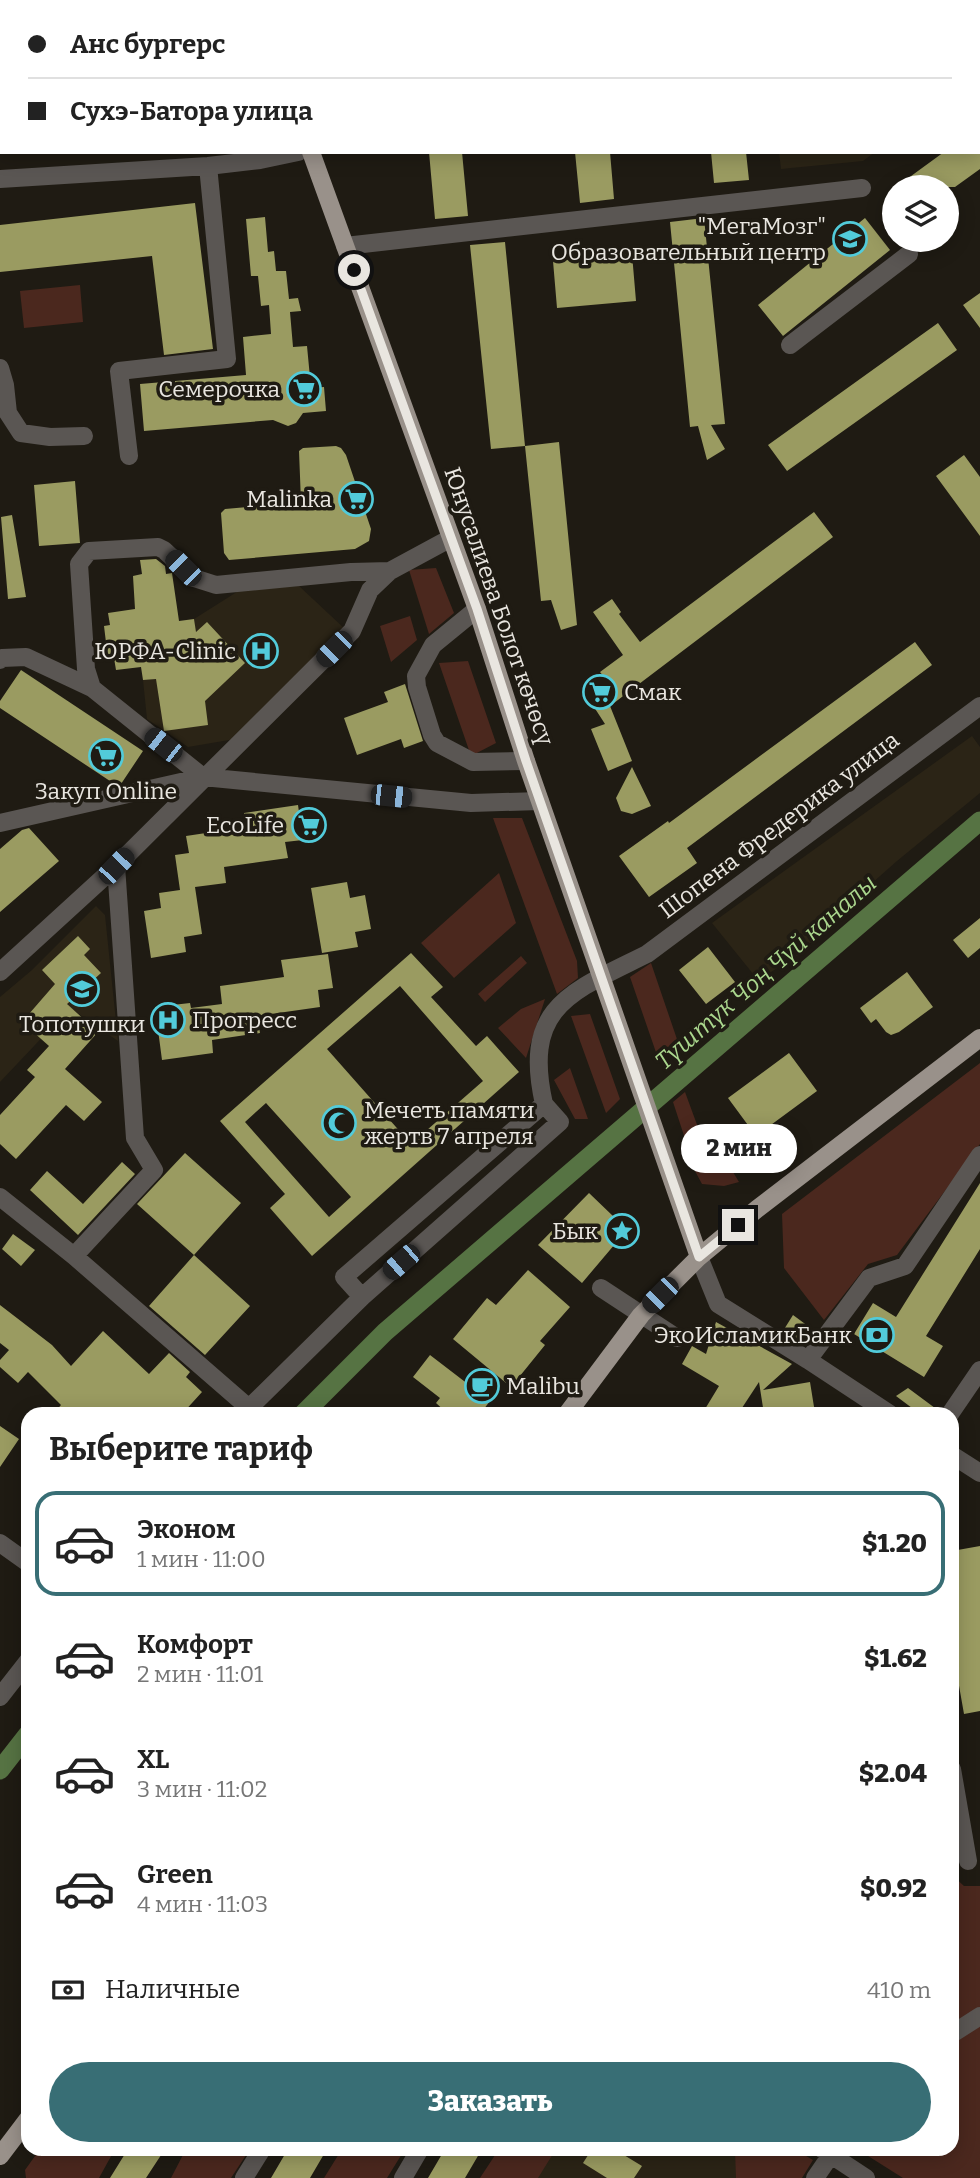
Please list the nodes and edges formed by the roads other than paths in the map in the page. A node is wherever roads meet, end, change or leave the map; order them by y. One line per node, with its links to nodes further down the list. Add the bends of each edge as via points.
1 (288, 154): 3 (street)
2 (312, 154): 6 (main road, Юнусалиева Болот көчөсү)
3 (208, 166): 4 (street); 11 (street, via 227,359 119,371)
4 (0, 179)
5 (862, 188): 6 (street)
6 (345, 246): 12 (main road, Юнусалиева Болот көчөсү)
7 (909, 254): 8 (street)
8 (790, 345)
9 (0, 368): 10 (street, via 8,413 21,433)
10 (84, 436)
11 (129, 456)
12 (452, 538): 13 (street); 14 (main road, Юнусалиева Болот көчөсү)
13 (390, 571): 16 (street, via 216,585 194,578 158,547 89,551 79,564 86,670); 19 (street, via 370,590 352,631)
14 (477, 609): 18 (main road, Юнусалиева Болот көчөсү); 18 (street, via 433,645 416,677 432,735 437,743 472,762)
15 (0, 660): 16 (street, via 26,657)
16 (92, 688): 19 (street)
17 (980, 706): 24 (street, Шопена Фредерика улица, via 647,954)
18 (526, 761): 20 (main road, Юнусалиева Болот көчөсү)
19 (203, 777): 20 (street, via 471,803); 21 (street); 22 (street)
20 (540, 801): 24 (main road, Юнусалиева Болот көчөсү)
21 (0, 823)
22 (116, 866): 23 (street); 29 (street, via 135,1138 154,1170)
23 (0, 972)
24 (602, 976): 26 (street, Шопена Фредерика улица, via 560,1002 551,1014 538,1062); 30 (main road, Юнусалиева Болот көчөсү)
25 (980, 1038): 30 (main road)
26 (544, 1104): 32 (street, Шопена Фредерика улица, via 560,1122); 32 (street, via 344,1277)
27 (980, 1155): 35 (street, via 905,1266 869,1278)
28 (0, 1197): 29 (street)
29 (74, 1256): 38 (street)
30 (699, 1257): 33 (main road); 35 (street, via 718,1304)
31 (601, 1288): 33 (street)
32 (362, 1297): 39 (street)
33 (640, 1315): 34 (street); 40 (main road)
34 (677, 1338)
35 (808, 1360): 37 (street)
36 (980, 1370): 41 (street)
37 (866, 1406)
38 (242, 1407)
39 (250, 1407)
40 (572, 1407)
41 (955, 1407)
42 (959, 1460): 43 (street)
43 (980, 1474)
44 (0, 1543): 45 (street)
45 (21, 1558)
46 (21, 1670): 47 (street)
47 (0, 1697)
48 (959, 1809): 49 (street)
49 (968, 1861)
50 (980, 2016): 51 (street)
51 (959, 2030)
52 (21, 2128): 53 (main road)
53 (0, 2156)
54 (258, 2156): 58 (street)
55 (417, 2156): 59 (street)
56 (826, 2156): 60 (street)
57 (836, 2156): 61 (street)
58 (244, 2178)
59 (403, 2178)
60 (815, 2178)
61 (866, 2178)

